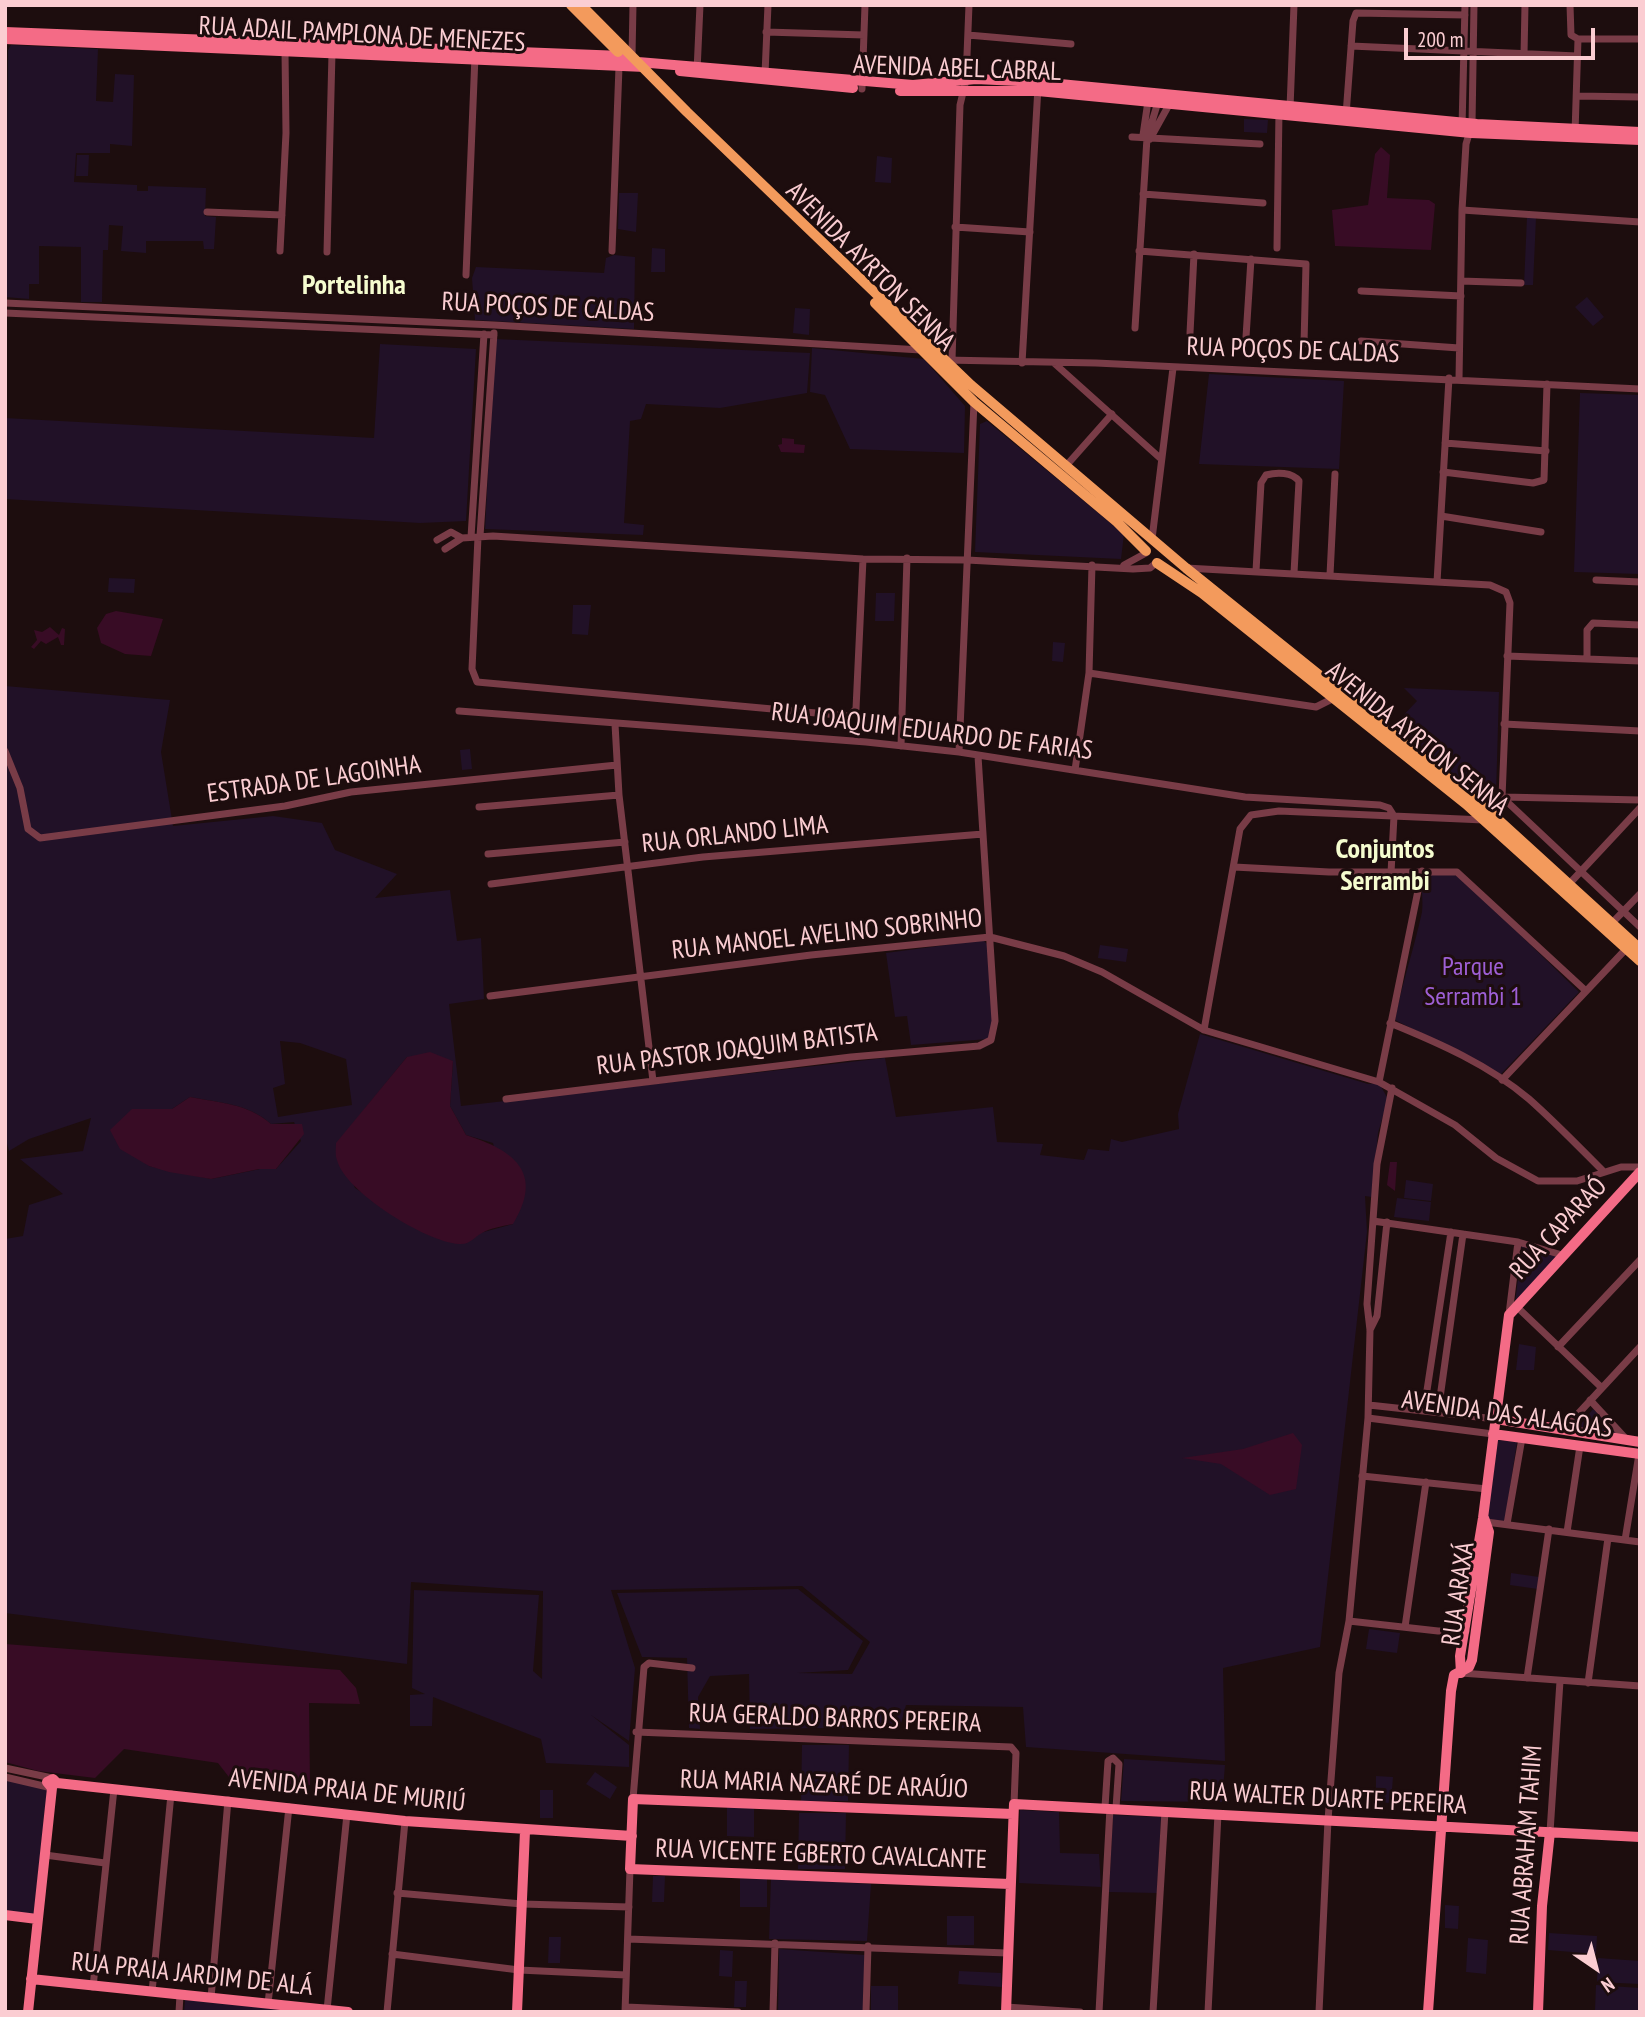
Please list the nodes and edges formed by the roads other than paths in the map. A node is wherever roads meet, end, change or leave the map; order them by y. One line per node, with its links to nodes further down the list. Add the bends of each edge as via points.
1 (570, 5): 39 (main road, AVENIDA AYRTON SENNA)
2 (581, 5): 39 (main road, AVENIDA AYRTON SENNA)
3 (633, 5): 39 (street)
4 (700, 5): 40 (street)
5 (768, 5): 16 (street)
6 (865, 5): 18 (street)
7 (969, 5): 20 (street)
8 (1294, 5): 50 (street)
9 (1465, 5): 14 (street)
10 (1474, 5): 35 (street)
11 (1525, 5): 36 (street)
12 (1570, 5): 21 (street, via 1571,35)
13 (1400, 9): 14 (street); 30 (street, via 1359,10 1354,16)
14 (1465, 15): 34 (street)
15 (5, 32): 17 (main road, RUA ADAIL PAMPLONA DE MENEZES)
16 (766, 32): 18 (street); 41 (street)
17 (83, 34): 19 (main road, RUA ADAIL PAMPLONA DE MENEZES); 25 (main road, via 82,40)
18 (864, 35): 43 (street)
19 (106, 36): 26 (main road, RUA ADAIL PAMPLONA DE MENEZES); 28 (main road, via 96,37)
20 (968, 36): 29 (street); 42 (street)
21 (1578, 39): 22 (street); 38 (street)
22 (1640, 39)
23 (5, 40): 25 (main road, RUA ADAIL PAMPLONA DE MENEZES)
24 (279, 41): 26 (main road, RUA ADAIL PAMPLONA DE MENEZES); 27 (main road, RUA ADAIL PAMPLONA DE MENEZES); 31 (main road, via 277,48)
25 (71, 43): 28 (main road, RUA ADAIL PAMPLONA DE MENEZES)
26 (163, 43): 28 (main road, RUA ADAIL PAMPLONA DE MENEZES); 31 (main road, RUA ADAIL PAMPLONA DE MENEZES)
27 (301, 43): 32 (main road); 37 (main road, RUA ADAIL PAMPLONA DE MENEZES)
28 (94, 44)
29 (1071, 44)
30 (1351, 46): 34 (street); 51 (street)
31 (265, 50): 32 (main road, RUA ADAIL PAMPLONA DE MENEZES)
32 (287, 51): 33 (main road, RUA ADAIL PAMPLONA DE MENEZES); 63 (street)
33 (332, 53): 37 (main road, RUA ADAIL PAMPLONA DE MENEZES); 71 (street)
34 (1464, 53): 35 (street); 52 (street)
35 (1474, 53): 36 (street); 52 (street)
36 (1524, 55): 38 (street)
37 (475, 56): 39 (main road, RUA ADAIL PAMPLONA DE MENEZES); 74 (street)
38 (1577, 57): 46 (street)
39 (631, 62): 40 (main road, AVENIDA ABEL CABRAL); 69 (street); 90 (main road, AVENIDA AYRTON SENNA); 91 (main road, AVENIDA AYRTON SENNA)
40 (698, 69): 41 (main road, AVENIDA ABEL CABRAL)
41 (765, 76): 43 (main road, AVENIDA ABEL CABRAL)
42 (966, 80): 43 (main road, AVENIDA ABEL CABRAL); 44 (main road, AVENIDA ABEL CABRAL); 45 (street)
43 (862, 85): 45 (main road, AVENIDA ABEL CABRAL)
44 (1038, 87): 45 (main road, AVENIDA ABEL CABRAL); 48 (main road, AVENIDA ABEL CABRAL); 50 (main road, AVENIDA ABEL CABRAL); 66 (street)
45 (963, 91): 65 (street)
46 (1577, 96): 47 (street); 54 (street)
47 (1640, 97)
48 (1153, 102): 49 (main road, AVENIDA ABEL CABRAL); 56 (street)
49 (1170, 103): 50 (main road, AVENIDA ABEL CABRAL); 56 (street)
50 (1283, 109): 51 (main road, AVENIDA ABEL CABRAL); 67 (street)
51 (1346, 116): 52 (main road, AVENIDA ABEL CABRAL)
52 (1467, 128): 54 (main road, AVENIDA ABEL CABRAL); 61 (street)
53 (1640, 132): 54 (main road, AVENIDA ABEL CABRAL)
54 (1575, 135): 57 (main road, AVENIDA ABEL CABRAL)
55 (1132, 137): 56 (street)
56 (1147, 140): 58 (street); 59 (street)
57 (1640, 140)
58 (1260, 144)
59 (1143, 194): 60 (street); 70 (street)
60 (1264, 203)
61 (1462, 210): 64 (street); 75 (street)
62 (206, 212): 63 (street)
63 (282, 215): 68 (street)
64 (1640, 222)
65 (955, 227): 66 (street); 91 (street)
66 (1030, 232): 93 (street)
67 (1277, 248)
68 (280, 251)
69 (612, 251)
70 (1139, 251): 72 (street); 82 (street)
71 (327, 252)
72 (1194, 254): 73 (street); 83 (street)
73 (1251, 258): 86 (street); 88 (street, via 1307,266)
74 (466, 275)
75 (1461, 281): 76 (street); 78 (street)
76 (1521, 283)
77 (1361, 291): 78 (street)
78 (1459, 296): 89 (street)
79 (5, 303): 81 (street, RUA POÇOS DE CALDAS)
80 (5, 313): 84 (street, RUA POÇOS DE CALDAS)
81 (494, 325): 85 (street); 90 (street, RUA POÇOS DE CALDAS)
82 (1135, 328)
83 (1190, 332)
84 (484, 334): 85 (street, RUA POÇOS DE CALDAS); 108 (street)
85 (494, 335): 108 (street)
86 (1246, 337)
87 (1362, 341): 89 (street)
88 (1304, 344)
89 (1458, 348): 95 (street)
90 (921, 350): 98 (main road, AVENIDA AYRTON SENNA)
91 (948, 360): 93 (street, RUA POÇOS DE CALDAS); 103 (main road, AVENIDA AYRTON SENNA)
92 (1054, 362): 93 (street, RUA POÇOS DE CALDAS); 94 (street, RUA POÇOS DE CALDAS); 99 (street)
93 (1022, 363)
94 (1172, 368): 95 (street, RUA POÇOS DE CALDAS); 102 (street)
95 (1455, 378): 96 (street, RUA POÇOS DE CALDAS); 100 (street)
96 (1547, 383): 97 (street, RUA POÇOS DE CALDAS); 101 (street)
97 (1640, 388)
98 (974, 402): 112 (main road, AVENIDA AYRTON SENNA, via 1117,522); 115 (street)
99 (1112, 414): 102 (street); 103 (street)
100 (1445, 443): 101 (street); 104 (street)
101 (1546, 451): 104 (street, via 1545,477 1537,483)
102 (1160, 458): 110 (street)
103 (1065, 467): 110 (main road, AVENIDA AYRTON SENNA)
104 (1443, 472): 106 (street)
105 (1335, 474): 123 (street)
106 (1441, 516): 107 (street); 125 (street)
107 (1541, 531)
108 (473, 537): 109 (street, via 451,532); 111 (street); 114 (street); 129 (street)
109 (437, 540)
110 (1158, 544): 112 (main road); 117 (main road, via 1164,559); 119 (main road, AVENIDA AYRTON SENNA)
111 (444, 549)
112 (1146, 552): 117 (main road, AVENIDA AYRTON SENNA); 118 (street, via 1132,564)
113 (907, 558): 114 (street); 115 (street); 142 (street)
114 (863, 559): 129 (street, via 855,713 849,716 485,685 473,674)
115 (967, 560): 116 (street); 136 (street)
116 (1092, 565): 118 (street); 134 (street)
117 (1158, 565): 118 (street); 127 (main road, AVENIDA AYRTON SENNA)
118 (1113, 567)
119 (1186, 568): 120 (street); 127 (main road, AVENIDA AYRTON SENNA)
120 (1209, 570): 121 (street); 127 (street)
121 (1256, 571): 122 (street); 122 (street, via 1260,492 1264,477 1275,473 1296,477 1299,490)
122 (1294, 573): 123 (street)
123 (1330, 575): 125 (street)
124 (1596, 580): 126 (street)
125 (1437, 582): 131 (street, via 1490,585 1506,592 1511,640)
126 (1640, 582)
127 (1205, 589): 137 (main road, AVENIDA AYRTON SENNA); 154 (main road, AVENIDA AYRTON SENNA)
128 (463, 604): 129 (street)
129 (474, 604)
130 (1640, 625): 132 (street, via 1592,623 1587,630)
131 (1507, 656): 132 (street); 140 (street)
132 (1587, 659): 133 (street)
133 (1640, 661)
134 (1089, 673): 137 (street, via 1316,707); 147 (street)
135 (971, 686): 136 (street)
136 (962, 687): 144 (street)
137 (1332, 699): 154 (main road, AVENIDA AYRTON SENNA)
138 (459, 711): 139 (street, RUA JOAQUIM EDUARDO DE FARIAS)
139 (615, 724): 142 (street, RUA JOAQUIM EDUARDO DE FARIAS); 146 (street)
140 (1504, 724): 141 (street); 149 (street)
141 (1640, 731)
142 (901, 746): 144 (street, RUA JOAQUIM EDUARDO DE FARIAS)
143 (5, 751): 146 (street, ESTRADA DE LAGOINHA, via 32,833 44,838 285,806 351,792)
144 (958, 752): 145 (street, RUA JOAQUIM EDUARDO DE FARIAS)
145 (978, 756): 147 (street, RUA JOAQUIM EDUARDO DE FARIAS); 155 (street)
146 (617, 765): 148 (street)
147 (1075, 770): 153 (street, RUA JOAQUIM EDUARDO DE FARIAS, via 1245,797 1380,805 1390,808)
148 (619, 795): 151 (street); 156 (street)
149 (1502, 797): 150 (street); 154 (street); 162 (street)
150 (1640, 800)
151 (479, 807)
152 (1640, 808): 162 (street)
153 (1394, 816): 154 (street, RUA JOAQUIM EDUARDO DE FARIAS); 159 (street, RUA JOAQUIM EDUARDO DE FARIAS, via 1265,811 1251,816 1240,829); 163 (street)
154 (1488, 817): 161 (main road, AVENIDA AYRTON SENNA)
155 (983, 834): 158 (street, RUA ORLANDO LIMA); 170 (street)
156 (625, 842): 157 (street); 158 (street)
157 (488, 854)
158 (627, 867): 165 (street, RUA ORLANDO LIMA); 174 (street)
159 (1234, 867): 163 (street); 178 (street)
160 (1422, 871): 163 (street); 175 (street, via 1461,874); 177 (street)
161 (1549, 871): 164 (main road, AVENIDA AYRTON SENNA); 171 (main road, AVENIDA AYRTON SENNA)
162 (1580, 872): 164 (street); 167 (street)
163 (1391, 873)
164 (1570, 883): 168 (main road, AVENIDA AYRTON SENNA)
165 (491, 884)
166 (1640, 894): 167 (street)
167 (1623, 912): 168 (street); 169 (street)
168 (1612, 923): 172 (main road, AVENIDA AYRTON SENNA)
169 (1640, 927)
170 (990, 937): 174 (street, RUA MANOEL AVELINO SOBRINHO, via 811,952); 178 (street, RUA MANOEL AVELINO SOBRINHO, via 1064,956 1102,972); 180 (street, RUA PASTOR JOAQUIM BATISTA, via 995,1031 991,1040 973,1046 851,1055)
171 (1626, 949): 173 (main road, AVENIDA AYRTON SENNA); 175 (street)
172 (1640, 949)
173 (1640, 961)
174 (642, 976): 176 (street, RUA MANOEL AVELINO SOBRINHO); 180 (street)
175 (1586, 991): 179 (street)
176 (490, 996)
177 (1390, 1023): 179 (street, via 1438,1043); 181 (street)
178 (1204, 1030): 181 (street, RUA MANOEL AVELINO SOBRINHO)
179 (1502, 1080): 185 (street)
180 (653, 1081): 183 (street, RUA PASTOR JOAQUIM BATISTA)
181 (1379, 1082): 182 (street, RUA MANOEL AVELINO SOBRINHO)
182 (1392, 1088): 185 (street, RUA MANOEL AVELINO SOBRINHO, via 1538,1181 1577,1181); 187 (street, via 1382,1129)
183 (506, 1099)
184 (1640, 1167): 185 (street, RUA MANOEL AVELINO SOBRINHO)
185 (1603, 1171)
186 (1638, 1178): 192 (main road, RUA CAPARAÓ)
187 (1373, 1221): 188 (street); 195 (street)
188 (1387, 1222): 189 (street); 195 (street, via 1377,1316)
189 (1451, 1232): 190 (street); 201 (street)
190 (1463, 1234): 191 (street); 202 (street)
191 (1518, 1242): 192 (street); 194 (street)
192 (1562, 1255): 194 (main road, RUA CAPARAÓ)
193 (1640, 1260): 196 (street)
194 (1513, 1311): 196 (street); 204 (main road, RUA ARAXÁ)
195 (1370, 1330): 200 (street)
196 (1558, 1347): 198 (street)
197 (1640, 1347): 198 (street)
198 (1602, 1388): 199 (street)
199 (1590, 1400): 205 (street); 209 (street)
200 (1369, 1405): 201 (street, AVENIDA DAS ALAGOAS); 203 (street)
201 (1424, 1410): 202 (street, AVENIDA DAS ALAGOAS)
202 (1438, 1412): 204 (street, AVENIDA DAS ALAGOAS)
203 (1368, 1418): 206 (street, AVENIDA DAS ALAGOAS); 213 (street)
204 (1496, 1419): 205 (main road, AVENIDA DAS ALAGOAS); 206 (main road, RUA ARAXÁ)
205 (1563, 1430): 207 (main road, AVENIDA DAS ALAGOAS)
206 (1493, 1434): 208 (main road, AVENIDA DAS ALAGOAS); 215 (main road, RUA ARAXÁ)
207 (1600, 1436): 209 (main road, AVENIDA DAS ALAGOAS); 211 (main road)
208 (1522, 1438): 210 (main road, AVENIDA DAS ALAGOAS); 217 (street)
209 (1635, 1440)
210 (1580, 1446): 211 (main road, AVENIDA DAS ALAGOAS); 219 (street)
211 (1598, 1449): 212 (main road, AVENIDA DAS ALAGOAS)
212 (1639, 1454): 221 (street)
213 (1362, 1476): 214 (street); 223 (street)
214 (1426, 1482): 215 (street); 224 (street)
215 (1487, 1489): 216 (main road, RUA ARAXÁ)
216 (1484, 1520): 217 (street); 225 (main road, RUA ARAXÁ); 226 (main road, RUA ARAXÁ, via 1488,1539)
217 (1507, 1524): 218 (street)
218 (1549, 1529): 219 (street); 229 (street)
219 (1567, 1532): 220 (street)
220 (1608, 1538): 221 (street); 231 (street)
221 (1625, 1540): 222 (street)
222 (1640, 1542)
223 (1349, 1621): 224 (street); 247 (street, via 1339,1673)
224 (1405, 1627): 225 (street)
225 (1467, 1631): 226 (main road, RUA ARAXÁ)
226 (1469, 1646): 228 (main road, RUA ARAXÁ, via 1470,1665)
227 (692, 1668): 233 (street, via 649,1663 643,1667)
228 (1460, 1670): 229 (street); 249 (main road, RUA ARAXÁ, via 1452,1682)
229 (1527, 1678): 230 (street)
230 (1560, 1681): 231 (street); 251 (street, RUA ABRAHAM TAHIM)
231 (1588, 1682): 232 (street)
232 (1640, 1686)
233 (636, 1732): 239 (street); 243 (street, RUA GERALDO BARROS PEREIRA, via 1003,1746 1015,1750)
234 (5, 1768): 236 (street, AVENIDA PRAIA DE MURIÚ)
235 (5, 1777): 236 (street, AVENIDA PRAIA DE MURIÚ)
236 (54, 1783): 237 (main road, AVENIDA PRAIA DE MURIÚ); 254 (main road)
237 (114, 1789): 238 (main road, AVENIDA PRAIA DE MURIÚ); 255 (street)
238 (171, 1794): 240 (main road, AVENIDA PRAIA DE MURIÚ); 272 (street)
239 (633, 1799): 243 (main road, RUA MARIA NAZARÉ DE ARAÚJO); 252 (main road)
240 (229, 1800): 241 (main road, AVENIDA PRAIA DE MURIÚ); 274 (street)
241 (289, 1807): 245 (main road, AVENIDA PRAIA DE MURIÚ); 275 (street)
242 (1110, 1808): 242 (street, via 1119,1764 1115,1758 1108,1761); 243 (main road, RUA WALTER DUARTE PEREIRA); 244 (main road, RUA WALTER DUARTE PEREIRA); 289 (street)
243 (1014, 1809): 257 (main road)
244 (1165, 1811): 246 (main road, RUA WALTER DUARTE PEREIRA); 290 (street)
245 (347, 1814): 248 (main road, AVENIDA PRAIA DE MURIÚ); 278 (street)
246 (1218, 1814): 247 (main road, RUA WALTER DUARTE PEREIRA); 291 (street)
247 (1328, 1820): 249 (main road, RUA WALTER DUARTE PEREIRA); 292 (street)
248 (405, 1821): 250 (main road, AVENIDA PRAIA DE MURIÚ); 258 (street)
249 (1441, 1828): 251 (main road, RUA WALTER DUARTE PEREIRA); 293 (main road, RUA ARAXÁ)
250 (525, 1831): 252 (main road, AVENIDA PRAIA DE MURIÚ); 259 (main road)
251 (1550, 1832): 253 (main road, RUA WALTER DUARTE PEREIRA); 294 (main road, RUA ABRAHAM TAHIM, via 1536,1965)
252 (632, 1836): 256 (main road)
253 (1640, 1838)
254 (45, 1855): 255 (street); 262 (main road)
255 (105, 1863): 271 (street)
256 (631, 1869): 257 (main road, RUA VICENTE EGBERTO CAVALCANTE); 260 (street)
257 (1010, 1884): 266 (main road)
258 (397, 1893): 259 (street); 267 (street)
259 (522, 1904): 260 (street); 268 (main road)
260 (629, 1907): 263 (street)
261 (5, 1915): 262 (main road)
262 (37, 1919): 270 (main road)
263 (628, 1939): 264 (street); 269 (street)
264 (775, 1943): 265 (street); 286 (street)
265 (868, 1946): 266 (street); 287 (street)
266 (1007, 1953): 279 (main road)
267 (392, 1954): 268 (street); 283 (street)
268 (519, 1970): 269 (street); 284 (main road)
269 (626, 1975): 276 (street)
270 (31, 1979): 271 (main road, RUA PRAIA JARDIM DE ALÁ); 280 (main road)
271 (93, 1987): 272 (main road, RUA PRAIA JARDIM DE ALÁ)
272 (152, 1992): 273 (main road, RUA PRAIA JARDIM DE ALÁ)
273 (180, 1995): 274 (main road, RUA PRAIA JARDIM DE ALÁ); 281 (street)
274 (211, 1998): 275 (main road, RUA PRAIA JARDIM DE ALÁ)
275 (268, 2004): 277 (main road, RUA PRAIA JARDIM DE ALÁ)
276 (626, 2009): 285 (street)
277 (299, 2010): 278 (main road, RUA PRAIA JARDIM DE ALÁ)
278 (327, 2010): 282 (main road, RUA PRAIA JARDIM DE ALÁ)
279 (1006, 2010): 288 (street)
280 (28, 2012)
281 (179, 2012)
282 (348, 2012)
283 (387, 2012)
284 (517, 2012)
285 (738, 2012)
286 (772, 2012)
287 (866, 2012)
288 (1080, 2012)
289 (1099, 2012)
290 (1153, 2012)
291 (1208, 2012)
292 (1319, 2012)
293 (1428, 2012)
294 (1538, 2012)

